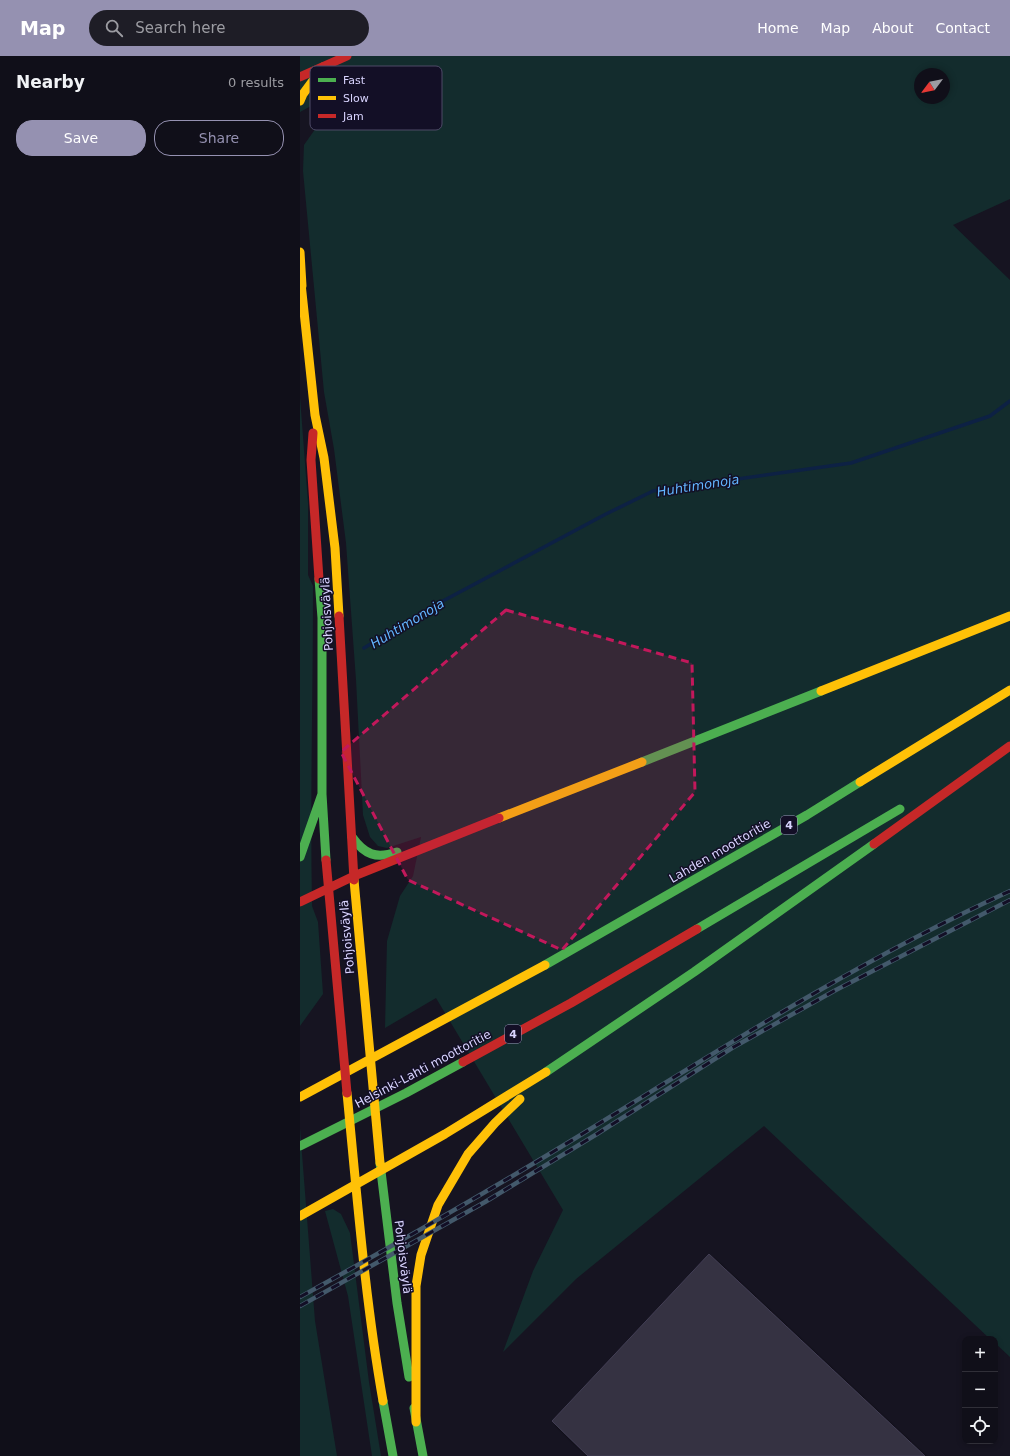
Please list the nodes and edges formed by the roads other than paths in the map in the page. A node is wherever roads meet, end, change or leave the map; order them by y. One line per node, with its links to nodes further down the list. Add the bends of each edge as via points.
1 (347, 56): 2 (main road)
2 (324, 66)
3 (310, 72): 4 (main road)
4 (300, 77)
5 (310, 85): 6 (main road)
6 (300, 101)
7 (300, 252): 9 (main road, Pohjoisväylä)
8 (300, 274): 9 (main road, Pohjoisväylä)
9 (304, 303): 10 (main road, Pohjoisväylä)
10 (315, 415): 16 (main road, Pohjoisväylä, via 311,460 322,618); 18 (main road, Pohjoisväylä, via 324,458 335,548)
11 (1010, 616): 19 (main road)
12 (1010, 690): 25 (main road, Lahden moottoritie / 4, via 827,803 564,955)
13 (1010, 742): 15 (main road)
14 (1010, 746): 24 (main road, via 709,963)
15 (942, 783)
16 (322, 794): 20 (main road); 22 (main road, Pohjoisväylä)
17 (909, 804): 26 (main road, Helsinki-Lahti moottoritie / 4, via 598,986 406,1093)
18 (352, 838): 19 (main road, via 367,854 383,857 402,850); 21 (main road, Pohjoisväylä)
19 (420, 850): 21 (main road)
20 (300, 857)
21 (354, 876): 22 (main road); 27 (main road, Pohjoisväylä)
22 (328, 887): 23 (main road); 28 (main road, Pohjoisväylä)
23 (300, 902)
24 (586, 1046): 27 (main road, via 434,1142); 30 (main road, via 495,1123 468,1154 438,1205 421,1255 416,1286)
25 (304, 1095)
26 (300, 1146)
27 (381, 1172): 28 (main road); 30 (main road, Pohjoisväylä, via 397,1303)
28 (356, 1186): 29 (main road); 31 (main road, Pohjoisväylä, via 378,1366)
29 (300, 1216)
30 (416, 1422): 32 (main road, Pohjoisväylä)
31 (393, 1456)
32 (423, 1456)

